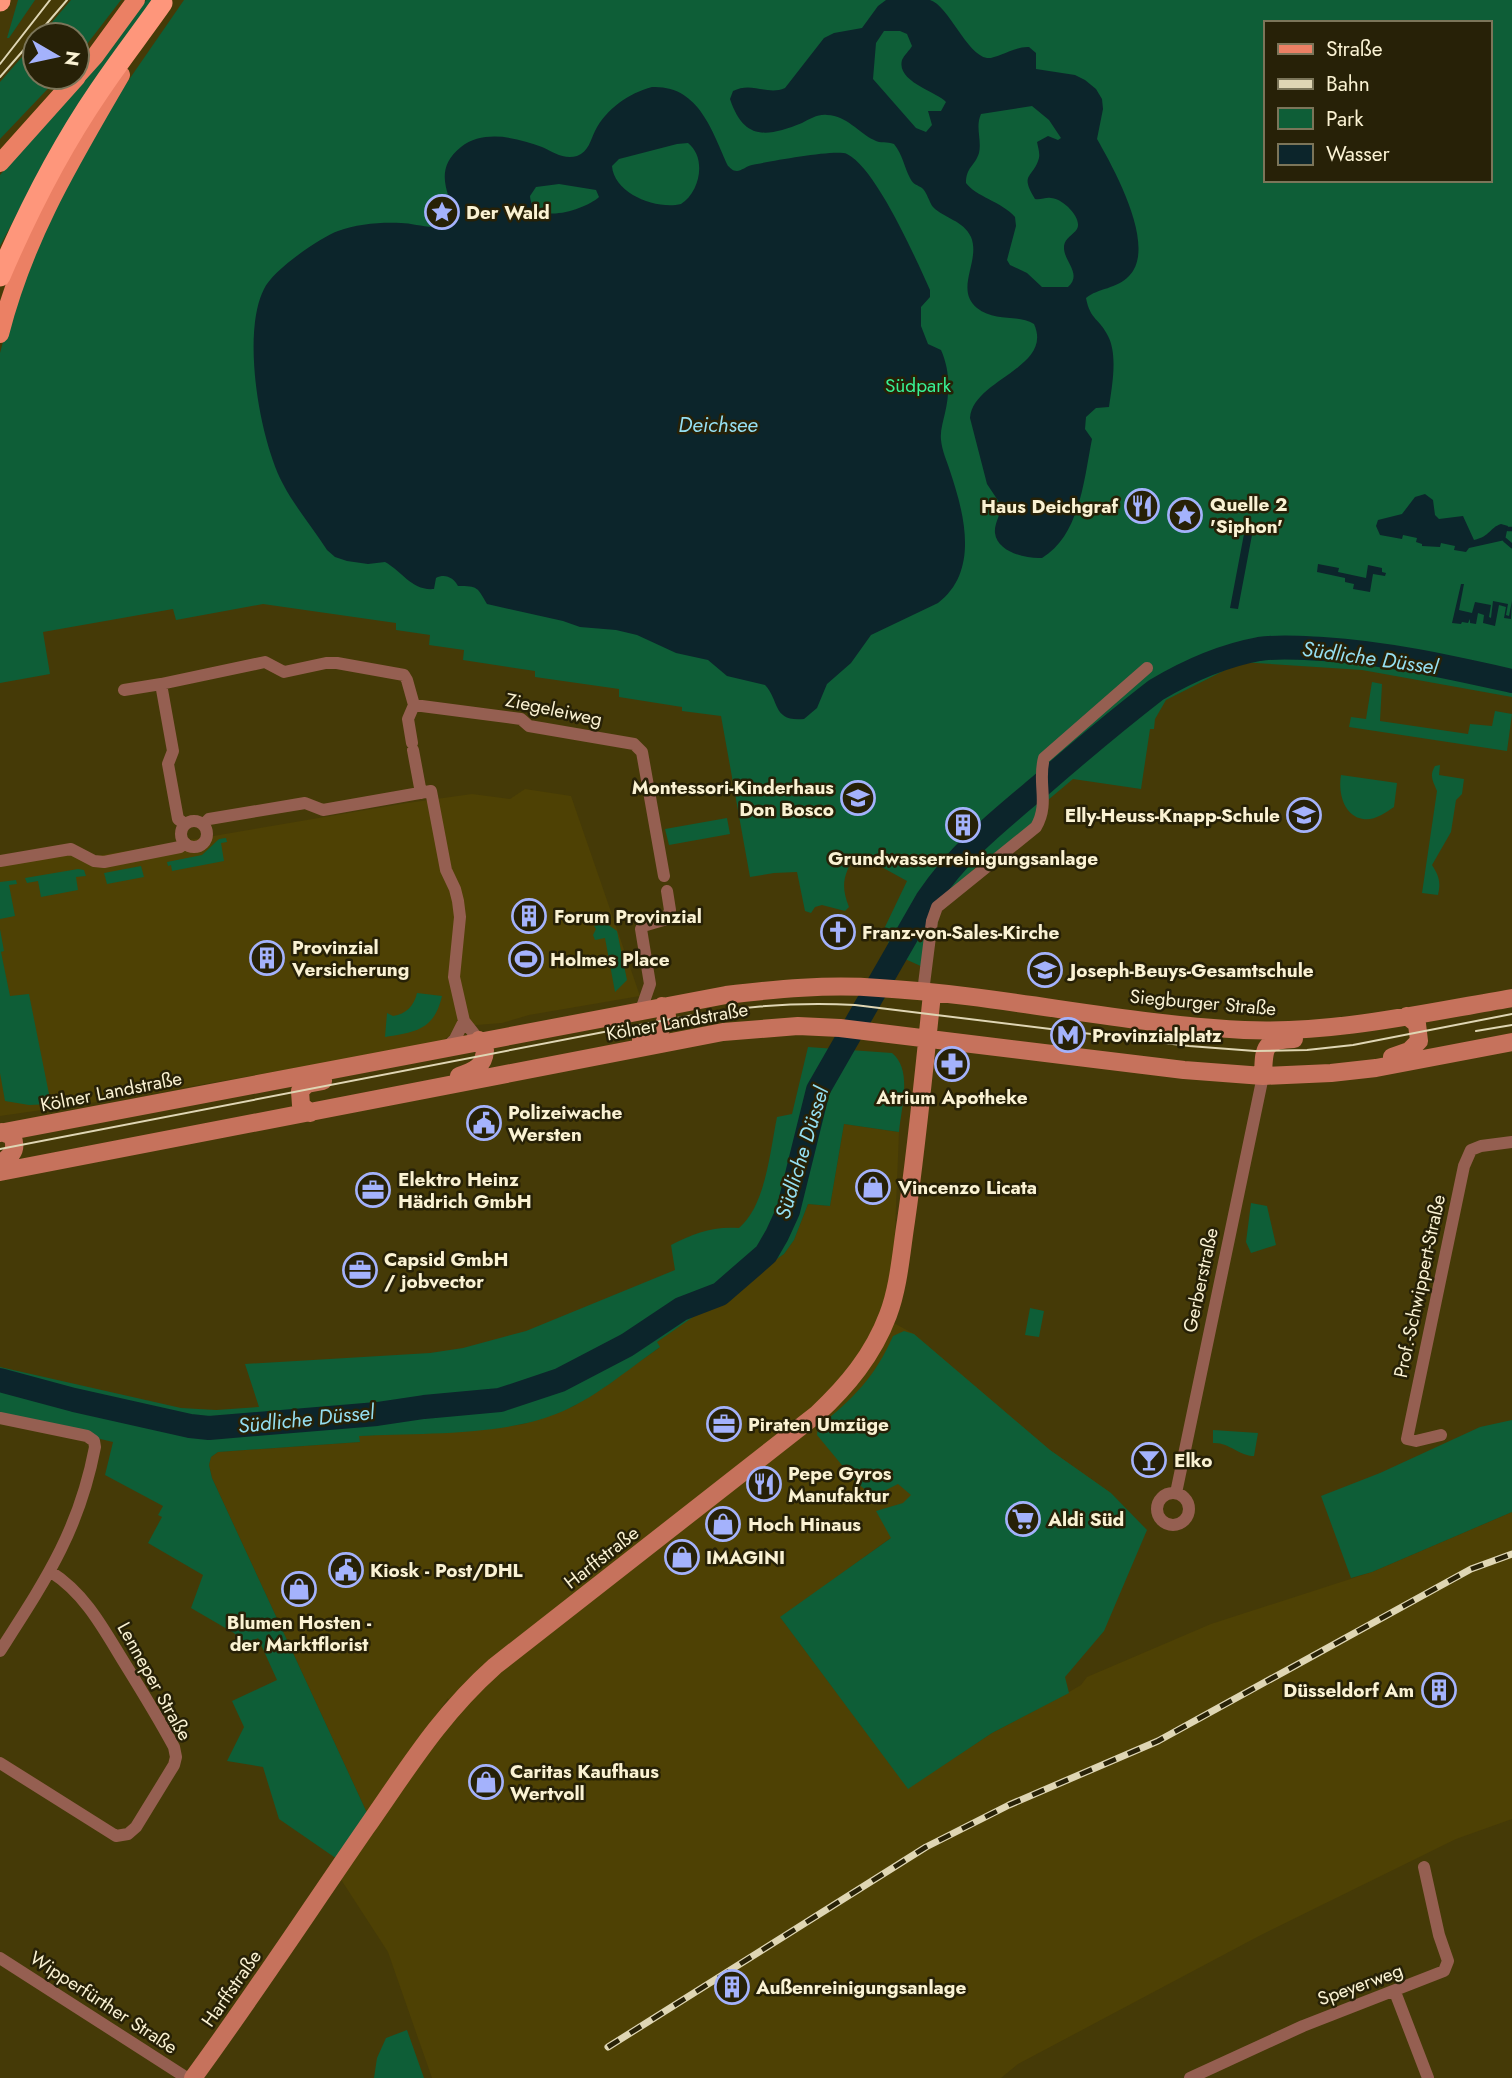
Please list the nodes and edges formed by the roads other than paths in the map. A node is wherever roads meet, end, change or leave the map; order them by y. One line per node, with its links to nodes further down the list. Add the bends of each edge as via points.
1 (136, 0): 3 (main road)
2 (163, 2): 6 (highway, via 98,92 36,200); 7 (main road, via 43,213)
3 (91, 61)
4 (64, 91): 5 (main road)
5 (0, 163)
6 (0, 276)
7 (0, 334)
8 (1147, 668): 20 (street, via 1047,754 1042,762 1043,814 1036,827 937,907)
9 (161, 684): 10 (street); 11 (street, via 265,662 284,672 337,663 404,675); 13 (street, via 173,751 168,764 178,819)
10 (124, 690)
11 (414, 705): 12 (street, via 408,719); 17 (street, Ziegeleiweg, via 520,719 533,727 634,744 642,752)
12 (426, 792): 14 (street, via 323,810 305,803 209,819); 25 (street, via 458,901 454,977)
13 (185, 824): 14 (street); 15 (street, via 181,834)
14 (204, 825): 15 (street, via 203,843 194,847)
15 (185, 843): 16 (street, via 104,862 71,849)
16 (0, 861)
17 (664, 876)
18 (667, 891): 19 (street, via 669,916 641,929)
19 (650, 984): 22 (street); 23 (street)
20 (927, 993): 22 (main road, Kölner Landstraße, via 858,987 762,990); 26 (main road, Siegburger Straße, via 1210,1027); 27 (main road)
21 (1512, 998): 24 (main road, Siegburger Straße)
22 (662, 1006): 23 (main road, Kölner Landstraße); 31 (main road, via 667,1016 657,1034 622,1044)
23 (641, 1010): 28 (main road, Kölner Landstraße)
24 (1407, 1016): 26 (main road, Siegburger Straße); 33 (main road, via 1417,1024 1419,1041 1409,1051 1383,1059)
25 (464, 1021): 28 (street); 30 (street)
26 (1308, 1030): 34 (main road, Siegburger Straße, via 1297,1039 1268,1044)
27 (927, 1038): 31 (main road, Kölner Landstraße, via 840,1028 764,1027); 34 (main road); 51 (main road, Harffstraße, via 920,1124 894,1294 881,1331 859,1370 817,1414 495,1666 458,1701)
28 (479, 1040): 30 (main road, Kölner Landstraße); 35 (main road, Kölner Landstraße, via 485,1051 480,1067 441,1080)
29 (1512, 1042): 33 (main road)
30 (447, 1047): 32 (main road, Kölner Landstraße)
31 (617, 1051): 35 (main road, Kölner Landstraße)
32 (352, 1066): 36 (main road, Kölner Landstraße, via 346,1075 303,1086 299,1098); 37 (main road, Kölner Landstraße)
33 (1376, 1068): 34 (main road)
34 (1263, 1076): 43 (street, Gerberstraße)
35 (436, 1088): 36 (main road, Kölner Landstraße)
36 (310, 1113): 40 (main road, Kölner Landstraße)
37 (1, 1128): 39 (main road, Kölner Landstraße, via 12,1136 15,1146)
38 (1512, 1142): 42 (street, Prof.-Schwippert-Straße, via 1471,1150 1464,1166 1407,1440)
39 (0, 1163)
40 (0, 1172)
41 (0, 1418): 44 (street, via 86,1436 94,1442 85,1493)
42 (1441, 1435)
43 (1176, 1493)
44 (51, 1572): 45 (street); 46 (street, Lenneper Straße, via 86,1603 103,1627 174,1747 174,1765 136,1827 117,1836)
45 (0, 1651)
46 (0, 1763)
47 (1424, 1867): 49 (street, Speyerweg, via 1448,1965 1440,1975)
48 (0, 1958): 50 (street, Wipperfürther Straße)
49 (1395, 1992): 52 (street, Speyerweg, via 1303,2026); 53 (street)
50 (187, 2078)
51 (193, 2078)
52 (1190, 2078)
53 (1428, 2078)

